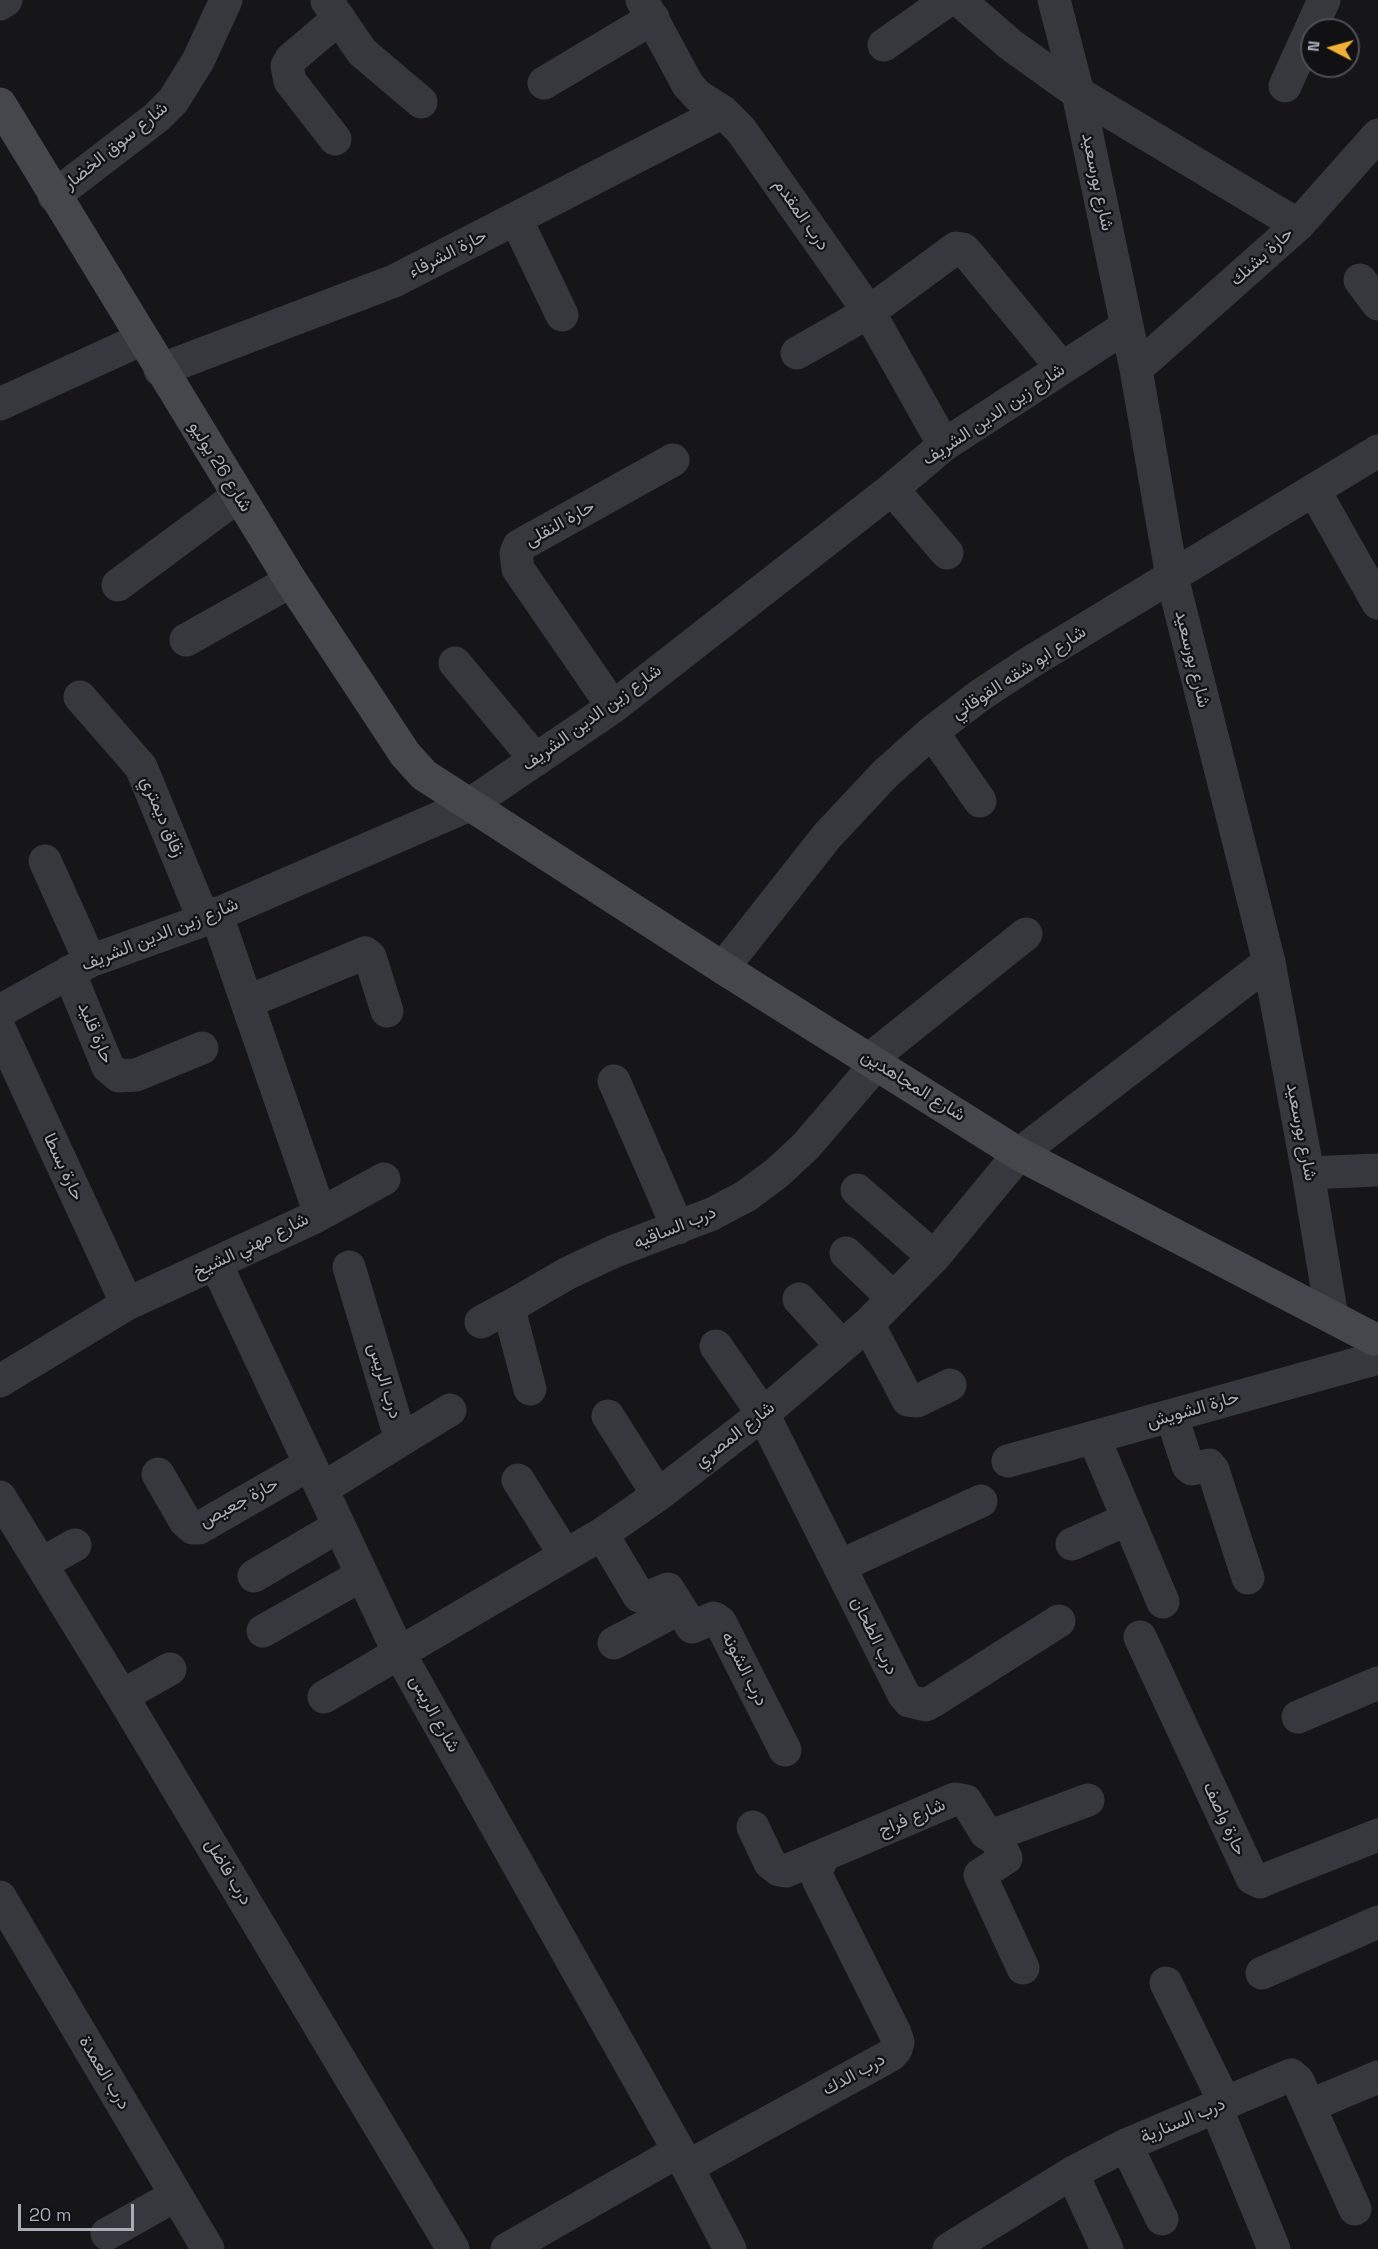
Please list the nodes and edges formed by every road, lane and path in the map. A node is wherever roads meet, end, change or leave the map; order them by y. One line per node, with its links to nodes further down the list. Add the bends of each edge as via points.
1 (6, 0): 7 (street)
2 (226, 0): 19 (street, شارع سوق الخضار, via 198,61 173,101)
3 (948, 0): 10 (street)
4 (959, 0): 13 (street, via 1011,45)
5 (1054, 0): 13 (street, شارع بورسعيد)
6 (1324, 0): 12 (street)
7 (0, 4)
8 (332, 9): 14 (street, via 362,52); 18 (street, via 287,66 290,81)
9 (647, 9): 11 (street); 16 (street, درب المقدم, via 688,85)
10 (884, 45)
11 (544, 83)
12 (1285, 86)
13 (1078, 93): 21 (street); 24 (street, شارع بورسعيد)
14 (421, 102)
15 (0, 104): 19 (street, شارع 26 يوليو)
16 (723, 112): 20 (street, حارة الشرفاء); 22 (street, درب المقدم, via 749,140)
17 (1378, 135): 21 (street, حارة بشنك)
18 (335, 139)
19 (54, 196): 25 (street, شارع 26 يوليو)
20 (516, 219): 23 (street); 29 (street, حارة الشرفاء, via 356,298)
21 (1298, 225): 28 (street, حارة بشنك)
22 (869, 312): 26 (street); 27 (street, via 949,251 963,249); 31 (street, درب المقدم)
23 (562, 315)
24 (1127, 326): 27 (street, شارع زين الدين الشريف); 28 (street, شارع بورسعيد)
25 (142, 339): 29 (street, شارع 26 يوليو); 30 (street)
26 (797, 353)
27 (1062, 368): 31 (street, شارع زين الدين الشريف)
28 (1136, 369): 38 (street, شارع بورسعيد)
29 (160, 370): 36 (street, شارع 26 يوليو)
30 (0, 404)
31 (944, 445): 34 (street, شارع زين الدين الشريف)
32 (1378, 451): 35 (street, شارع ابو شقه القوقاني)
33 (673, 460): 45 (street, حارة النقلى, via 519,546 516,553 518,569)
34 (892, 489): 37 (street); 45 (street, شارع زين الدين الشريف)
35 (1314, 490): 38 (street, شارع ابو شقه القوقاني); 41 (street)
36 (238, 496): 39 (street, شارع 26 يوليو); 40 (street)
37 (947, 553)
38 (1172, 577): 46 (street, شارع ابو شقه القوقاني, via 1029,663); 53 (street, شارع بورسعيد)
39 (291, 581): 42 (street); 49 (street, شارع 26 يوليو, via 405,754 424,775)
40 (118, 585)
41 (1378, 603)
42 (186, 640)
43 (455, 663): 47 (street)
44 (80, 697): 51 (street, زقاق ديمتري, via 141,767)
45 (613, 707): 47 (street, شارع زين الدين الشريف)
46 (932, 732): 48 (street); 55 (street, شارع ابو شقه القوقاني, via 885,774 827,836)
47 (536, 760): 49 (street, شارع زين الدين الشريف)
48 (980, 801)
49 (469, 806): 51 (street, شارع زين الدين الشريف); 55 (street, شارع المجاهدين)
50 (45, 861): 54 (street)
51 (210, 917): 54 (street, شارع زين الدين الشريف); 56 (street, شارع مهني الشيخ)
52 (1026, 934): 61 (street, درب الساقيه)
53 (1269, 962): 63 (street, شارع المصري); 65 (street, شارع بورسعيد)
54 (80, 966): 57 (street, شارع زين الدين الشريف); 60 (street, حارة قليد, via 113,1073 128,1077)
55 (723, 968): 61 (street, شارع المجاهدين)
56 (247, 1002): 58 (street, via 365,953 370,957); 68 (street, شارع مهني الشيخ, via 318,1201 319,1211)
57 (0, 1011)
58 (387, 1011)
59 (0, 1030): 77 (street, حارة بسطا)
60 (201, 1048)
61 (874, 1061): 63 (street, شارع المجاهدين); 69 (street, درب الساقيه, via 806,1146 777,1173 746,1196)
62 (614, 1080): 69 (street)
63 (1019, 1154): 71 (street, شارع المصري); 78 (street, شارع المجاهدين)
64 (1378, 1170): 65 (street)
65 (1308, 1173): 78 (street, شارع بورسعيد)
66 (384, 1179): 68 (street)
67 (857, 1190): 71 (street)
68 (313, 1218): 72 (street, شارع مهني الشيخ)
69 (678, 1228): 76 (street, درب الساقيه, via 615,1251)
70 (846, 1253): 74 (street)
71 (934, 1257): 74 (street, شارع المصري)
72 (216, 1264): 77 (street, شارع مهني الشيخ); 95 (street, شارع الريس)
73 (349, 1267): 92 (street, درب الريس)
74 (893, 1298): 80 (street, شارع المصري)
75 (799, 1299): 82 (street)
76 (518, 1302): 79 (street, درب الساقيه); 86 (street, via 511,1317)
77 (127, 1304): 84 (street, شارع مهني الشيخ)
78 (1332, 1317): 83 (street, شارع المجاهدين)
79 (481, 1322)
80 (868, 1324): 82 (street, شارع المصري); 85 (street, via 908,1400 917,1401)
81 (716, 1346): 88 (street, درب الطحان)
82 (842, 1346): 88 (street, شارع المصري)
83 (1377, 1347): 90 (street, حارة الشويش)
84 (0, 1381)
85 (950, 1385)
86 (530, 1389)
87 (450, 1410): 92 (street)
88 (763, 1414): 97 (street, شارع المصري); 107 (street, درب الطحان)
89 (608, 1416): 97 (street)
90 (1172, 1417): 91 (street, حارة الشويش); 110 (street, via 1188,1466 1192,1469 1209,1465 1213,1470)
91 (1094, 1438): 93 (street, حارة الشويش); 100 (street)
92 (401, 1440): 95 (street, درب الريس)
93 (1008, 1461)
94 (158, 1474): 95 (street, حارة جعيص, via 193,1528)
95 (316, 1477): 101 (street, شارع الريس)
96 (518, 1480): 105 (street)
97 (658, 1495): 102 (street, شارع المصري)
98 (0, 1497): 106 (street, درب فاضل)
99 (981, 1501): 107 (street)
100 (1128, 1519): 103 (street); 111 (street)
101 (339, 1526): 108 (street, شارع الريس); 109 (street)
102 (602, 1534): 105 (street, شارع المصري); 112 (street, درب الشونه, via 639,1596 646,1598 668,1588)
103 (1072, 1544)
104 (75, 1545): 106 (street)
105 (565, 1555): 117 (street, شارع المصري)
106 (41, 1564): 120 (street, درب فاضل)
107 (840, 1566): 113 (street, درب الطحان, via 904,1695 918,1704 933,1701)
108 (362, 1575): 114 (street); 117 (street, شارع الريس)
109 (254, 1576)
110 (1248, 1578)
111 (1163, 1602)
112 (680, 1608): 116 (street); 123 (street, درب الشونه, via 692,1627 714,1618 720,1622)
113 (1059, 1621)
114 (263, 1631)
115 (1140, 1637): 127 (street, حارة واصف, via 1252,1878 1264,1880)
116 (614, 1643)
117 (398, 1651): 121 (street, شارع المصري); 138 (street, شارع الريس)
118 (170, 1669): 120 (street)
119 (1378, 1683): 122 (street)
120 (122, 1696): 145 (street, درب فاضل)
121 (324, 1697)
122 (1298, 1717)
123 (786, 1750)
124 (1088, 1800): 126 (street)
125 (753, 1827): 128 (street, via 770,1863 779,1870 793,1870)
126 (994, 1835): 128 (street, شارع فراج, via 986,1833 966,1801 959,1799); 131 (street, via 1006,1858 980,1875)
127 (1378, 1835)
128 (823, 1857): 138 (street, درب الدك, via 816,1871 818,1879 895,2033 896,2049 891,2055)
129 (0, 1897): 140 (street, درب العمدة)
130 (1378, 1922): 132 (street)
131 (1023, 1968)
132 (1262, 1973)
133 (1166, 1983): 135 (street)
134 (1378, 2077): 136 (street)
135 (1221, 2105): 136 (street, درب السنارية, via 1291,2075 1298,2081); 137 (street, درب السنارية); 150 (street)
136 (1309, 2106): 141 (street, درب السنارية)
137 (1126, 2145): 139 (street, درب السنارية); 142 (street)
138 (683, 2159): 146 (street); 147 (street, شارع الريس)
139 (1072, 2172): 148 (street, درب السنارية); 149 (street)
140 (176, 2195): 143 (street); 144 (street, درب العمدة)
141 (1355, 2209)
142 (1162, 2220)
143 (106, 2234)
144 (208, 2249)
145 (453, 2249)
146 (507, 2249)
147 (730, 2249)
148 (949, 2249)
149 (1107, 2249)
150 (1274, 2249)

